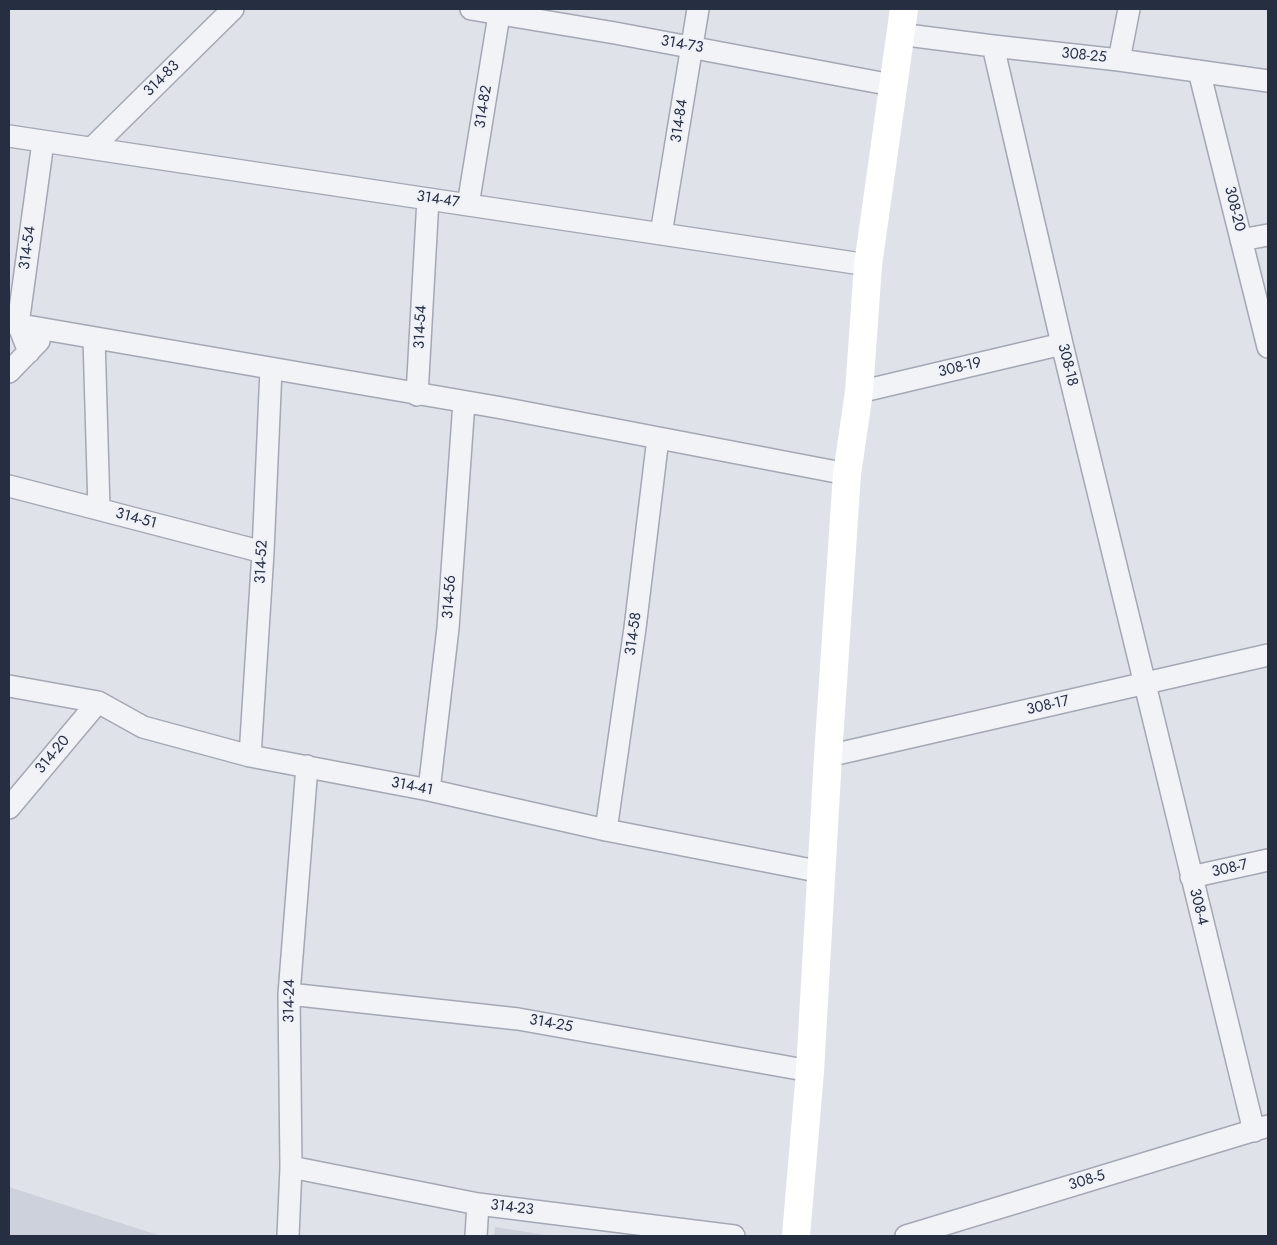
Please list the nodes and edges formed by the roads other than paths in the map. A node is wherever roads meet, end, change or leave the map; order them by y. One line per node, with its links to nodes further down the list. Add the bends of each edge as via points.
1 (233, 9): 15 (street, 314-83)
2 (471, 9): 5 (street, 314-73)
3 (698, 9): 8 (street, 314-84)
4 (1129, 9): 9 (street)
5 (500, 11): 8 (street, 314-73); 17 (street, 314-82)
6 (902, 21): 7 (street, 308-25); 12 (street)
7 (993, 46): 9 (street, 308-25); 25 (street, 308-18)
8 (692, 47): 12 (street, 314-73); 18 (street, 314-84)
9 (1119, 60): 10 (street, 308-25)
10 (1199, 72): 11 (street, 308-25); 20 (street, 308-20)
11 (1268, 81)
12 (892, 85): 21 (street)
13 (9, 136): 14 (street, 314-47)
14 (43, 142): 15 (street, 314-47); 22 (street, 314-54)
15 (92, 148): 16 (street, 314-47)
16 (428, 199): 17 (street, 314-47); 31 (street, 314-54)
17 (468, 205): 18 (street, 314-47)
18 (661, 234): 21 (street, 314-47)
19 (1268, 235): 20 (street)
20 (1241, 240): 26 (street, 308-20)
21 (868, 265): 30 (street)
22 (13, 323): 23 (street); 27 (street, 314-54)
23 (50, 330): 24 (street); 27 (street)
24 (94, 338): 28 (street); 36 (street)
25 (1062, 344): 30 (street, 308-19); 39 (street, 308-18)
26 (1268, 347)
27 (29, 352): 29 (street)
28 (271, 369): 31 (street); 37 (street, 314-52)
29 (9, 372)
30 (858, 392): 34 (street)
31 (417, 395): 32 (street)
32 (464, 402): 33 (street); 45 (street, 314-56, via 448,628)
33 (658, 438): 34 (street); 47 (street, 314-58)
34 (847, 474): 43 (street)
35 (9, 486): 36 (street, 314-51)
36 (99, 509): 37 (street, 314-51)
37 (263, 552): 42 (street, 314-52)
38 (1268, 655): 39 (street, 308-17)
39 (1144, 683): 43 (street, 308-17); 50 (street, 308-4)
40 (9, 686): 41 (street, 314-41)
41 (98, 702): 42 (street, 314-41, via 143,727); 46 (street, 314-20)
42 (250, 756): 44 (street, 314-41)
43 (828, 756): 49 (street)
44 (307, 766): 45 (street, 314-41); 51 (street, 314-24)
45 (429, 790): 47 (street, 314-41)
46 (9, 808)
47 (606, 830): 49 (street, 314-41)
48 (1268, 860): 50 (street, 308-7)
49 (822, 872): 52 (street)
50 (1191, 877): 53 (street, 308-4)
51 (289, 994): 52 (street, 314-25, via 518,1019); 54 (street, 314-24)
52 (810, 1070): 59 (street)
53 (1261, 1128): 60 (street, 308-5)
54 (291, 1167): 55 (street, 314-23); 56 (street, 314-24)
55 (478, 1204): 57 (street); 58 (street, 314-23)
56 (288, 1236)
57 (476, 1236)
58 (734, 1236)
59 (796, 1236)
60 (906, 1236)

